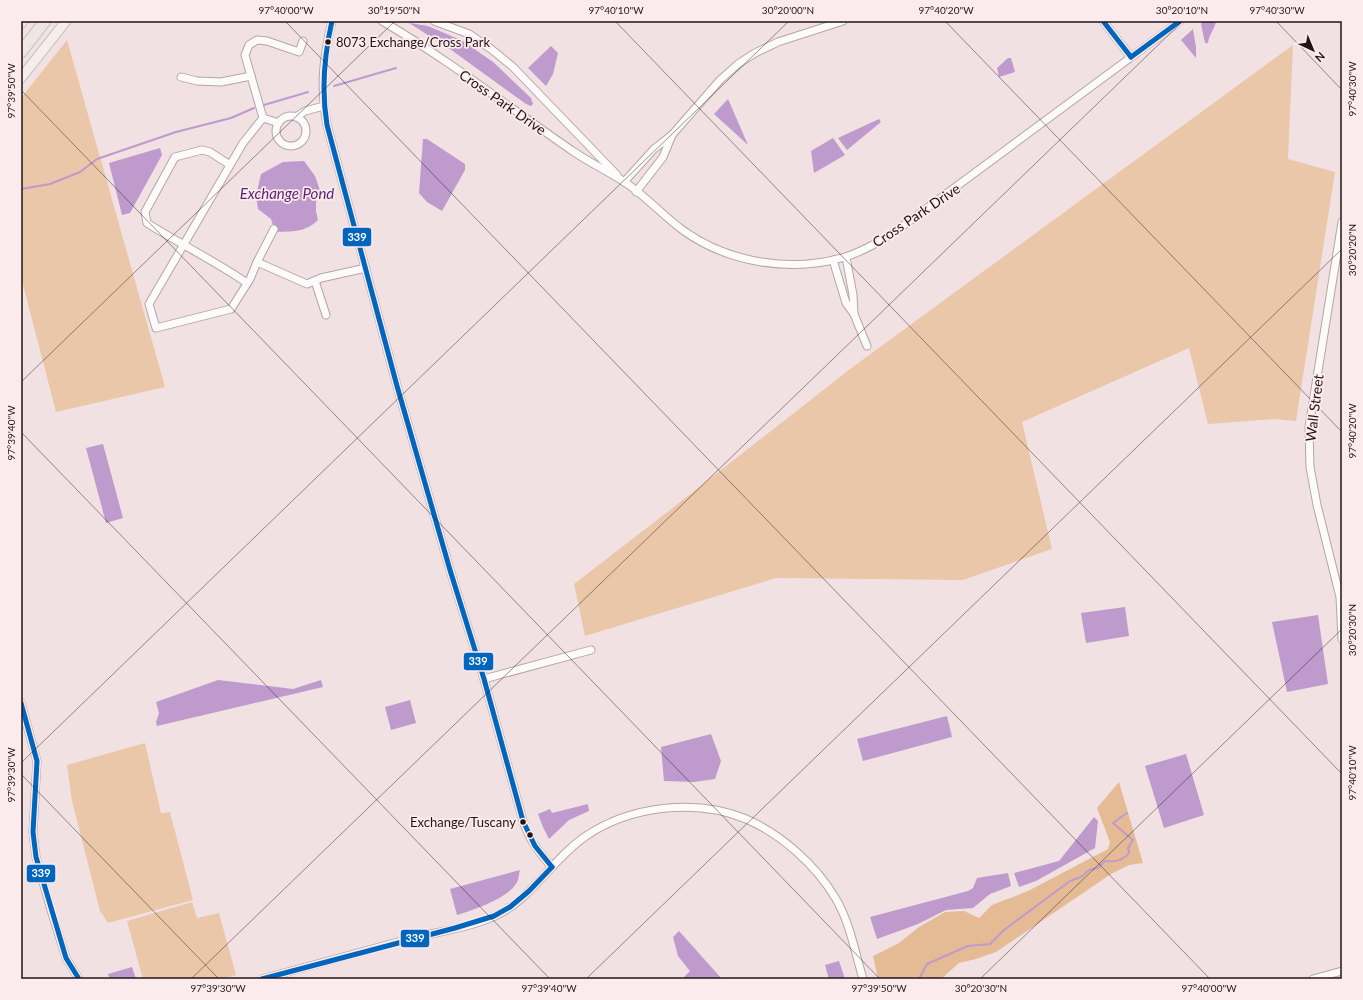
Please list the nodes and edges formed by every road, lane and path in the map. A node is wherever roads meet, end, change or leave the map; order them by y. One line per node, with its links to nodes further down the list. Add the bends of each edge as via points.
1 (37, 21): 10 (highway)
2 (45, 21): 12 (highway)
3 (66, 21): 18 (main road)
4 (332, 21): 19 (street, via 323,72)
5 (382, 21): 25 (street, Cross Park Drive, via 575,153)
6 (434, 21): 25 (street, Cross Park Drive, via 469,34 513,67)
7 (843, 21): 23 (street, via 778,42 738,64 720,80)
8 (1103, 21): 14 (street)
9 (1180, 21): 14 (street, Cross Park Drive)
10 (21, 40)
11 (303, 41): 13 (street)
12 (21, 52)
13 (299, 52): 15 (street); 16 (street, via 257,40 249,45 245,55)
14 (1131, 57): 30 (street, Cross Park Drive, via 896,231 876,244)
15 (299, 60)
16 (251, 76): 17 (street, via 221,82); 21 (street)
17 (181, 77)
18 (21, 78)
19 (324, 106): 20 (street, via 305,111); 33 (street)
20 (296, 117): 22 (street, via 286,117); 22 (street, via 304,123 306,133 297,145 287,145 279,138 276,130)
21 (263, 118): 22 (street); 24 (street, via 243,143)
22 (279, 123)
23 (672, 135): 25 (street, via 654,149); 26 (street, via 663,157)
24 (230, 165): 29 (street); 29 (street, via 210,152 202,150 175,157 145,212 147,223)
25 (624, 182): 26 (street, Cross Park Drive)
26 (636, 192): 31 (street, Cross Park Drive, via 684,231 723,251 760,262 780,264)
27 (1342, 222): 39 (street, Wall Street, via 1309,427 1313,489 1340,597)
28 (274, 229): 32 (street)
29 (184, 246): 35 (street); 35 (street, via 149,304 156,328 232,308)
30 (846, 257): 31 (street, Cross Park Drive); 36 (street)
31 (833, 260): 36 (street, via 846,303)
32 (257, 262): 34 (street, via 307,284); 35 (street)
33 (366, 268): 34 (street); 41 (street, via 444,547)
34 (315, 281): 37 (street)
35 (248, 283)
36 (854, 314): 38 (street)
37 (326, 315)
38 (867, 346)
39 (1342, 639)
40 (591, 650): 41 (street)
41 (484, 679): 43 (street, via 523,822 536,849)
42 (21, 703): 45 (street, via 37,761 33,832 36,857 66,958)
43 (552, 866): 46 (street, via 529,891 494,916); 47 (street, via 586,836 606,824 632,814 683,807 718,811 744,818 795,851 823,879 846,918)
44 (1342, 971): 48 (street)
45 (79, 979)
46 (262, 979)
47 (863, 979)
48 (1313, 979)

